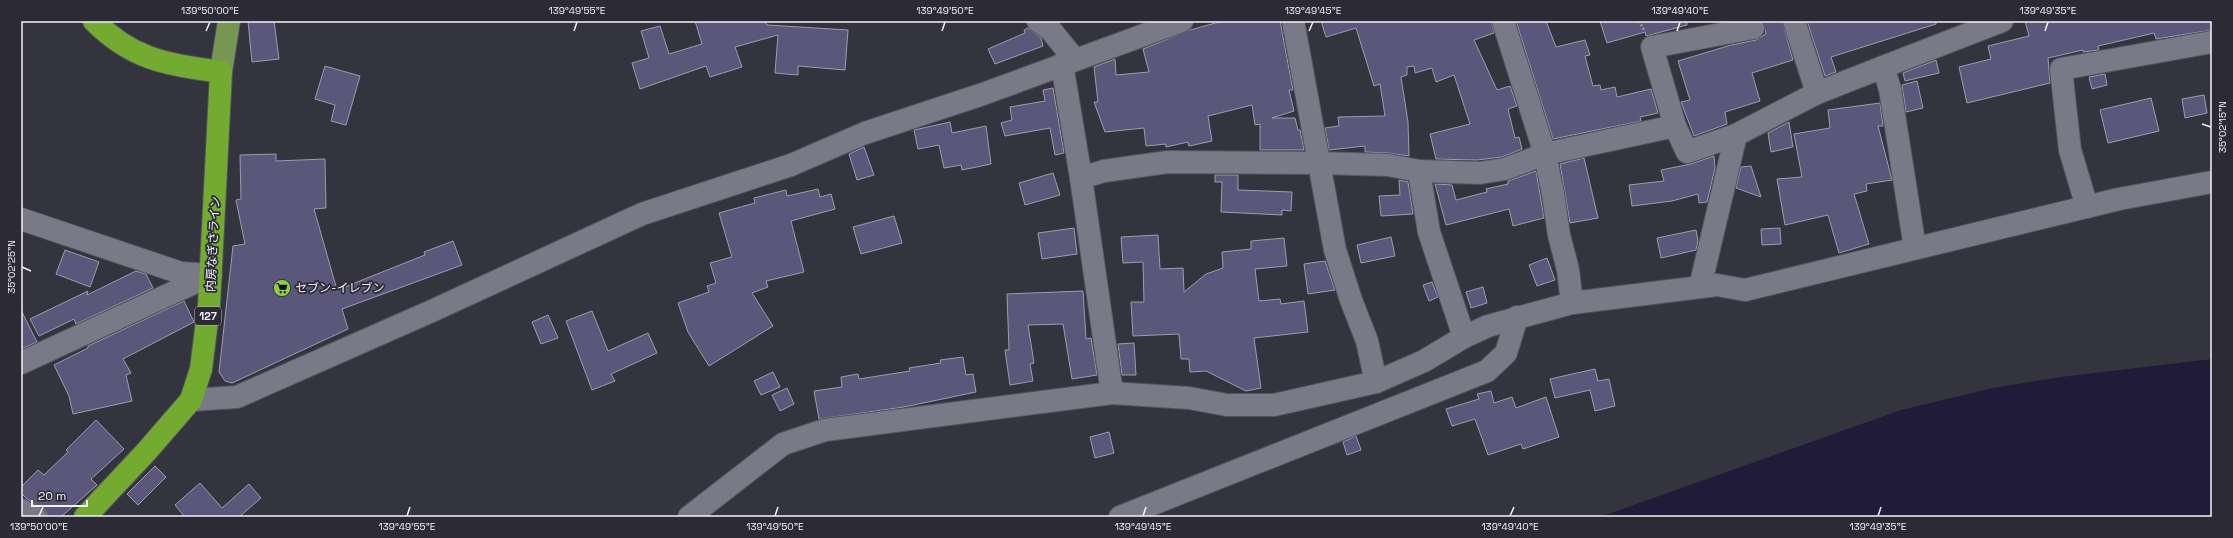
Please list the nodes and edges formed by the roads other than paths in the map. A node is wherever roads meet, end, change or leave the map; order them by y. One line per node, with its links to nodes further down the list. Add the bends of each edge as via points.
1 (94, 21): 14 (highway, via 132,51 154,60)
2 (229, 21): 14 (main road)
3 (1038, 21): 12 (street, via 1050,29)
4 (1182, 21): 12 (street)
5 (1293, 21): 19 (street)
6 (1502, 21): 18 (street)
7 (1794, 21): 15 (street)
8 (2002, 21): 13 (street)
9 (1754, 28): 10 (street)
10 (1710, 29): 16 (street, via 1652,47)
11 (2212, 42): 23 (street, via 2061,69 2070,150)
12 (1068, 62): 21 (street); 34 (street, via 983,94 865,133 791,165 642,214 237,397)
13 (1883, 67): 15 (street); 25 (street, via 1890,88)
14 (221, 72): 26 (highway, 内房なぎさライン / 127)
15 (1817, 93): 17 (street)
16 (1676, 126): 17 (street, via 1687,152); 18 (street)
17 (1736, 135): 27 (street)
18 (1545, 154): 20 (street, via 1505,169 1480,173); 28 (street)
19 (1319, 163): 20 (street, via 1388,166); 21 (street, via 1168,162 1104,170); 32 (street, via 1335,250 1367,341)
20 (1419, 171): 30 (street, via 1428,232)
21 (1081, 178): 33 (street)
22 (2212, 182): 23 (street)
23 (2087, 207): 25 (street)
24 (21, 219): 26 (street, via 181,273)
25 (1915, 248): 27 (street, via 1745,290 1717,286)
26 (211, 275): 31 (street); 34 (highway, 内房なぎさライン / 127, via 206,339 201,369)
27 (1700, 287): 28 (street)
28 (1572, 303): 29 (street)
29 (1517, 317): 30 (street); 39 (street, via 1506,353 1487,371)
30 (1464, 337): 32 (street, via 1424,361)
31 (21, 363)
32 (1376, 382): 33 (street, via 1274,405 1227,405 1189,398)
33 (1112, 394): 38 (street, via 825,430 784,444)
34 (191, 400): 37 (highway, 内房なぎさライン / 127)
35 (21, 510): 36 (street)
36 (35, 517)
37 (85, 517)
38 (689, 517)
39 (1120, 517)

